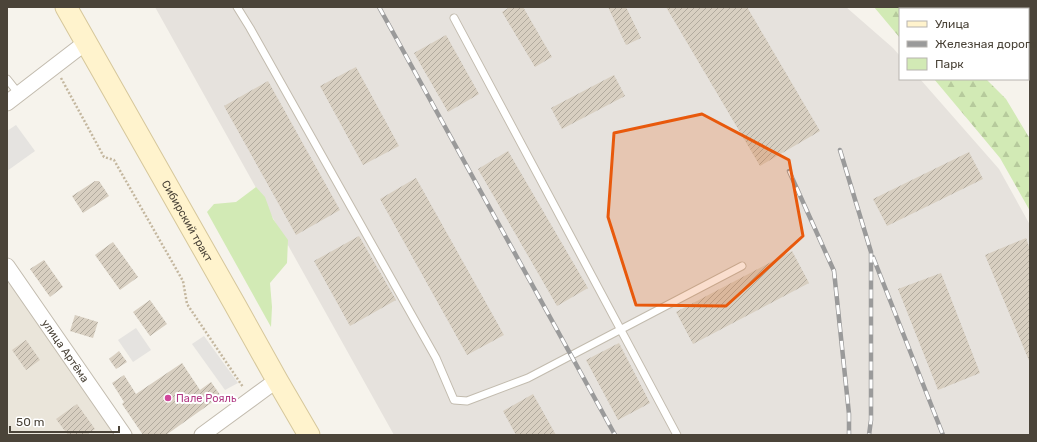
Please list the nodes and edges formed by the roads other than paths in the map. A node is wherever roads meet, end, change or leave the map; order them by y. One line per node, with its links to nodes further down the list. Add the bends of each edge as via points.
1 (66, 7): 4 (main road, Сибирский тракт)
2 (237, 7): 10 (lane, via 436,358 454,400 468,401 528,378)
3 (454, 18): 10 (lane)
4 (85, 43): 6 (street); 11 (main road, Сибирский тракт)
5 (7, 79): 6 (lane)
6 (19, 94): 7 (street)
7 (7, 103)
8 (7, 266): 12 (street, улица Артёма)
9 (742, 266): 10 (lane)
10 (621, 330): 15 (lane)
11 (277, 380): 13 (street); 14 (main road, Сибирский тракт)
12 (124, 435)
13 (202, 435)
14 (309, 435)
15 (677, 435)

